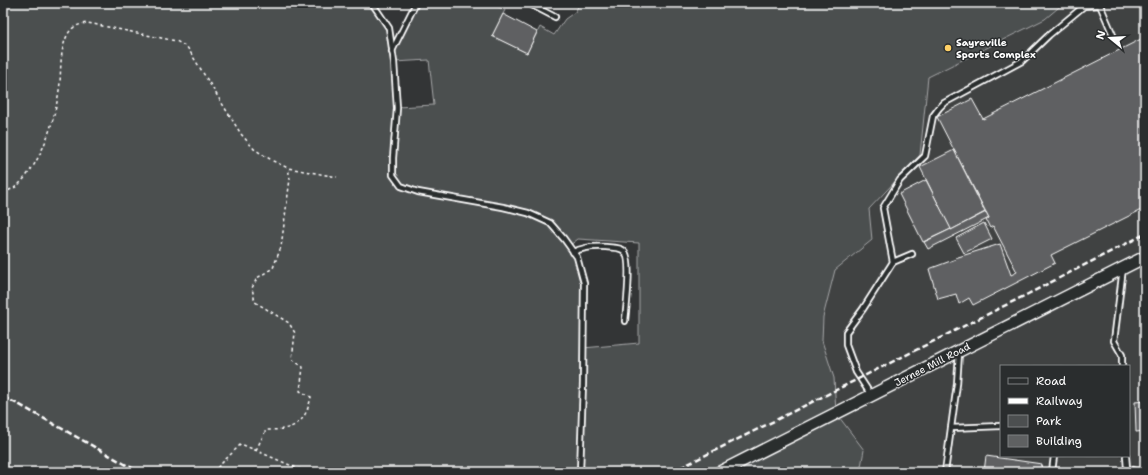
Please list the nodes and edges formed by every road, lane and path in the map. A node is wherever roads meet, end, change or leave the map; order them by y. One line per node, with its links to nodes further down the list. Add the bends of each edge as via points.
1 (372, 3): 7 (lane, via 389,28)
2 (416, 3): 7 (lane)
3 (528, 3): 5 (lane)
4 (1101, 4): 6 (lane); 14 (lane, via 1084,6 1049,34 1022,62 939,108 933,116 925,156 900,180 883,208)
5 (555, 17)
6 (1113, 35)
7 (392, 51): 11 (lane, via 397,108 393,175 402,186 418,192 528,213 550,223)
8 (288, 168): 9 (path); 10 (path, via 254,149 241,134 187,47 176,41 88,23 78,24 68,33 63,46 58,95 46,142 32,167 16,186); 22 (path, via 290,179 281,247 273,268 257,278 252,288 255,302 288,323 295,333 292,360 304,367 300,391 311,397 308,410 298,424 279,430 266,430)
9 (337, 176)
10 (3, 193)
11 (573, 252): 16 (lane, via 597,246 619,248 627,254 629,269); 28 (lane, via 577,257 584,283)
12 (912, 254): 14 (lane)
13 (1145, 257): 15 (street, Jernee Mill Road)
14 (893, 262): 19 (lane, via 846,332 846,345 856,372)
15 (1123, 268): 17 (street, Jernee Mill Road); 18 (lane, via 1114,341 1122,355)
16 (625, 321)
17 (959, 351): 19 (street, Jernee Mill Road); 21 (lane)
18 (1122, 365)
19 (870, 395): 29 (street, Jernee Mill Road)
20 (1000, 426): 21 (lane)
21 (951, 428): 30 (lane)
22 (256, 450): 26 (path, via 241,444); 27 (path)
23 (1054, 457): 31 (lane)
24 (1126, 457): 25 (lane)
25 (1127, 470): 32 (lane)
26 (213, 472)
27 (306, 472)
28 (580, 472)
29 (720, 472)
30 (945, 472)
31 (1052, 472)
32 (1139, 472)

